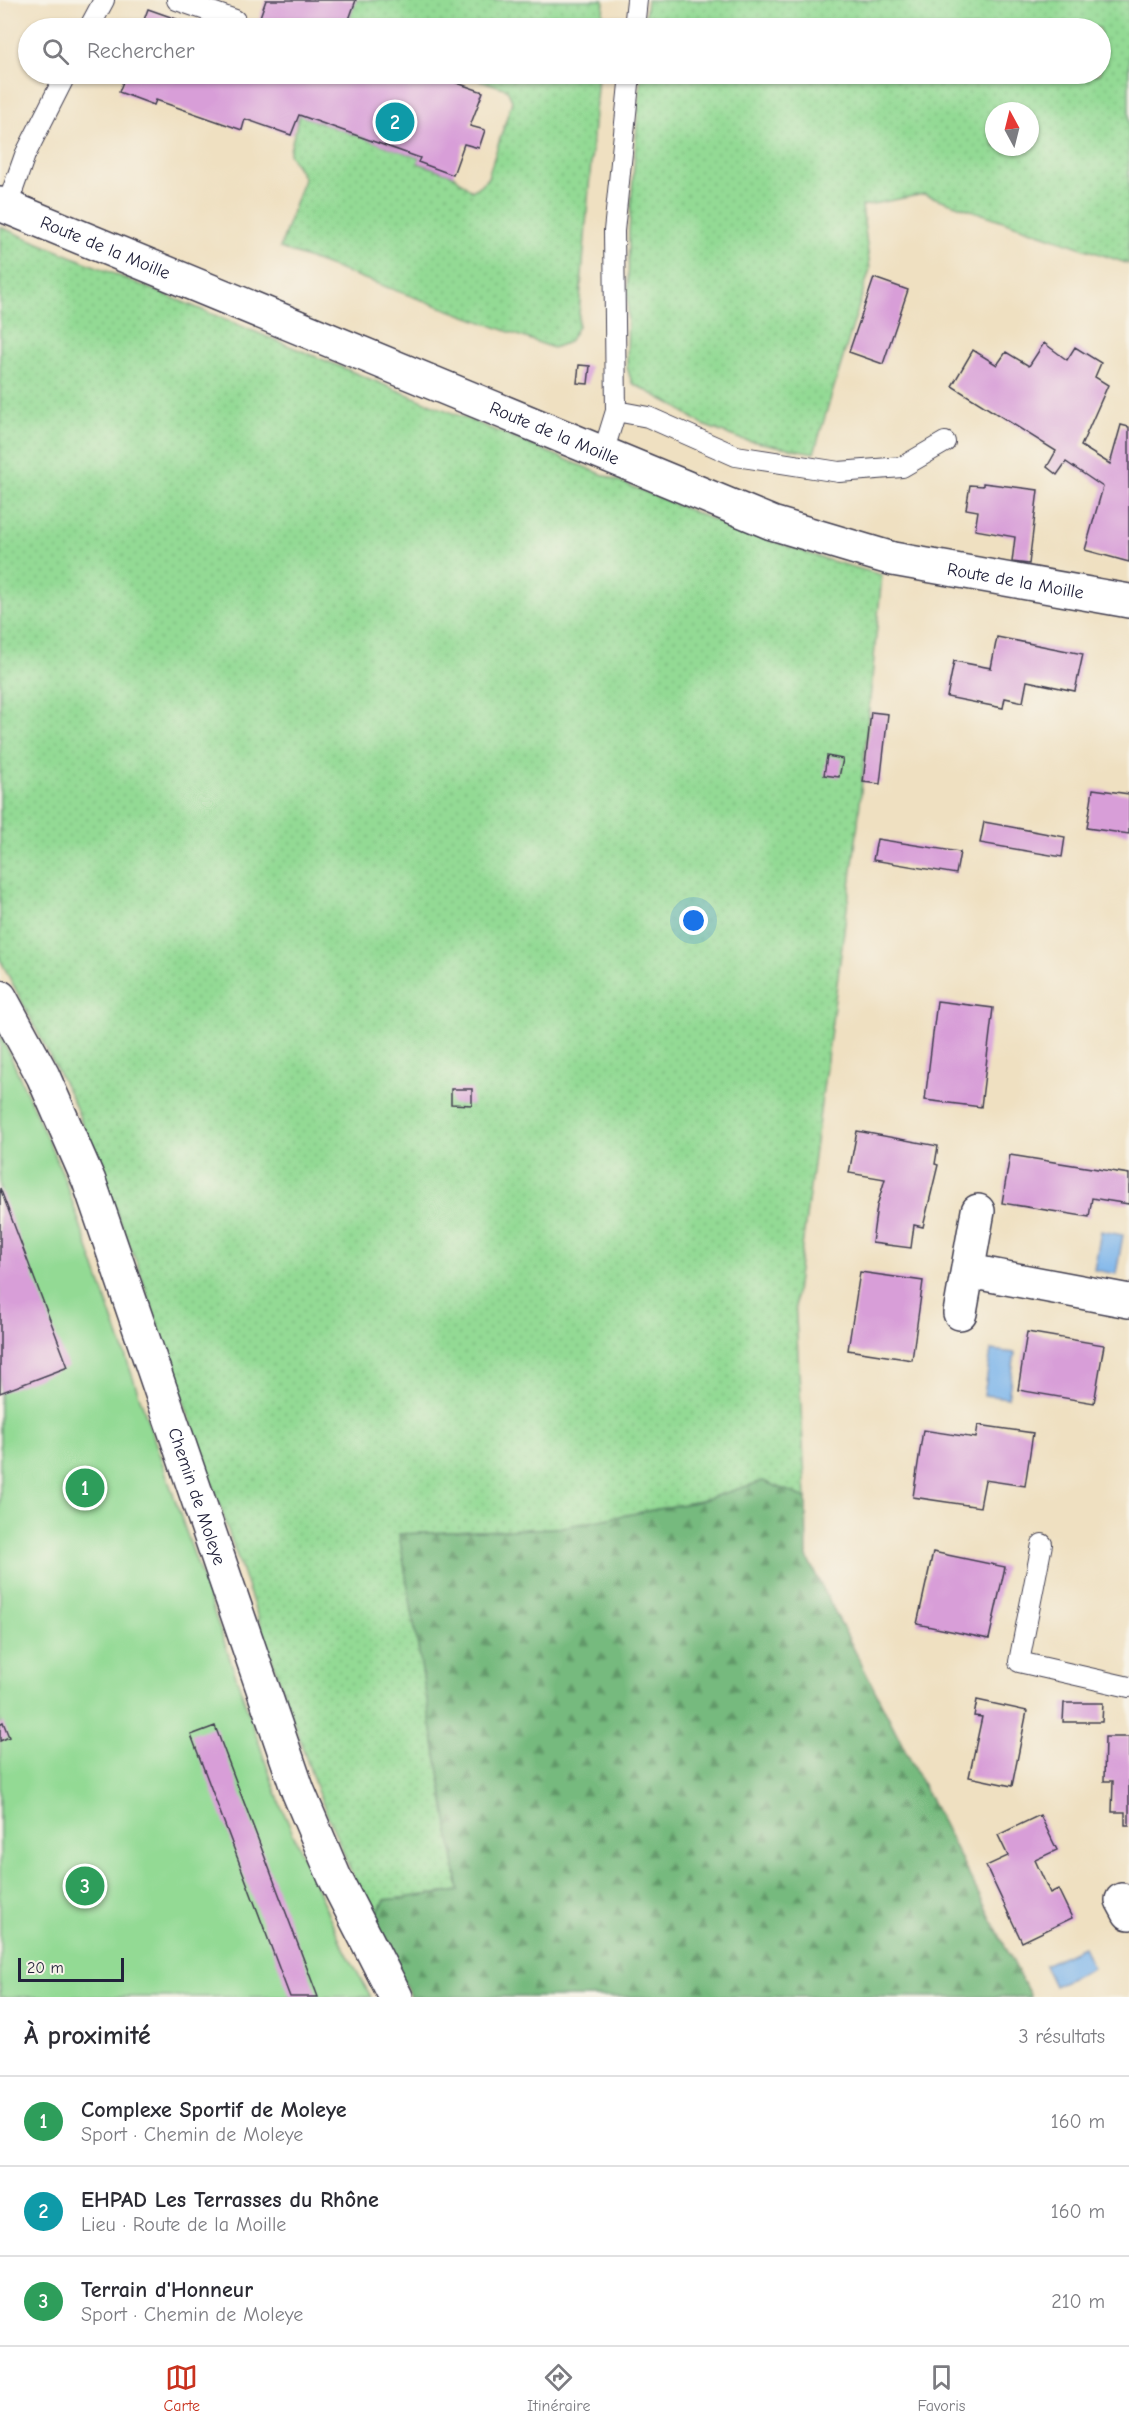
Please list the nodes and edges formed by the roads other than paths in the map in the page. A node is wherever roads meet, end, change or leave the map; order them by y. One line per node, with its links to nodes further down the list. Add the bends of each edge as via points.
1 (104, 0): 4 (lane)
2 (177, 0): 5 (lane)
3 (637, 0): 6 (lane)
4 (94, 18)
5 (229, 18)
6 (635, 18)
7 (61, 84): 9 (lane)
8 (629, 84): 10 (lane, via 614,231)
9 (3, 205): 12 (street, Route de la Moille)
10 (616, 411): 11 (lane, via 648,417 736,456 840,472 902,466); 12 (lane)
11 (945, 442)
12 (603, 453): 13 (street, Route de la Moille, via 772,523 893,559)
13 (1129, 601)
14 (0, 997): 21 (street, Chemin de Moleye, via 44,1076 89,1181 298,1791 334,1876)
15 (978, 1210): 16 (street)
16 (969, 1271): 17 (street); 18 (street)
17 (1129, 1300)
18 (960, 1313)
19 (1042, 1544): 20 (lane, via 1019,1662)
20 (1129, 1686)
21 (396, 1997)

